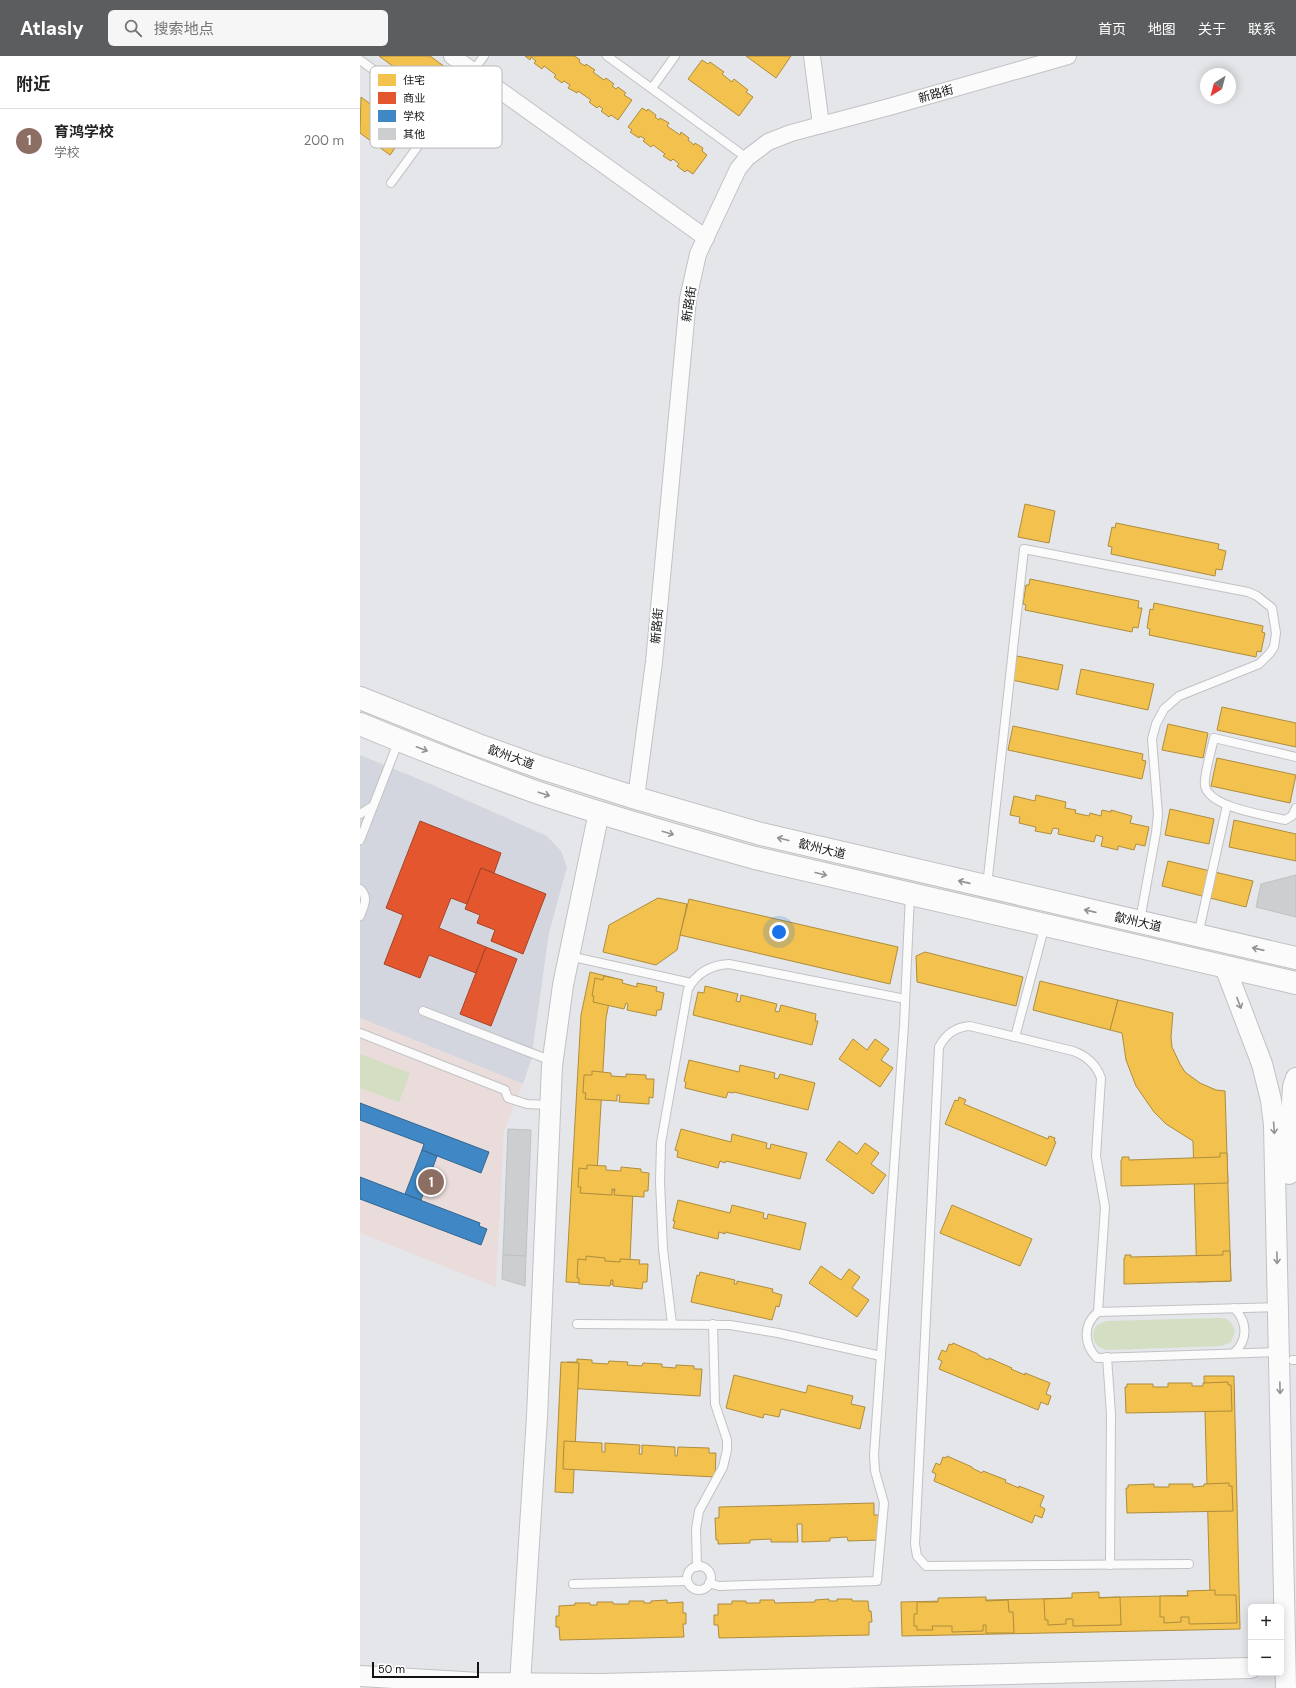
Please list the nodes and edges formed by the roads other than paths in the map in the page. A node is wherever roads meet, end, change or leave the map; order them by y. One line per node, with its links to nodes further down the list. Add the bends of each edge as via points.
1 (452, 56): 8 (street)
2 (484, 56): 9 (lane)
3 (608, 56): 11 (lane)
4 (675, 56): 11 (lane)
5 (812, 56): 13 (street)
6 (1068, 56): 13 (street, 新路街)
7 (360, 60): 10 (lane)
8 (466, 66)
9 (477, 66)
10 (370, 67)
11 (652, 88): 15 (lane)
12 (502, 92): 17 (street)
13 (821, 125): 15 (street, 新路街, via 779,137)
14 (417, 148): 16 (lane)
15 (747, 158): 17 (street, 新路街, via 738,169)
16 (391, 183)
17 (706, 238): 22 (street, 新路街, via 698,254 688,299 654,662)
18 (360, 698): 22 (highway, 歙州大道, via 542,768)
19 (360, 724): 20 (highway, 歙州大道)
20 (399, 740): 24 (lane); 26 (highway, 歙州大道, one-way to 26)
21 (1296, 757): 23 (lane, via 1214,738 1204,782 1211,796)
22 (636, 798): 29 (highway, 歙州大道, one-way to 22, via 768,836)
23 (1227, 805): 25 (lane, via 1285,820 1292,816); 35 (lane)
24 (373, 806): 27 (lane); 28 (lane)
25 (1296, 808)
26 (599, 812): 31 (highway, 歙州大道, one-way to 31, via 755,858); 36 (street)
27 (360, 814)
28 (360, 840)
29 (987, 887): 33 (highway, 歙州大道, one-way to 29); 33 (lane, via 1024,549 1248,592 1272,608 1276,633 1274,647 1270,653 1259,664 1179,696 1164,709 1156,724 1152,739 1158,814)
30 (360, 889): 32 (lane, via 365,902)
31 (910, 894): 34 (highway, 歙州大道); 41 (lane)
32 (360, 916)
33 (1139, 922): 35 (highway, 歙州大道)
34 (1045, 926): 38 (highway, 歙州大道); 44 (lane)
35 (1198, 936): 37 (highway, 歙州大道, one-way to 35)
36 (568, 956): 39 (lane); 45 (street)
37 (1296, 958)
38 (1225, 967): 40 (highway, 歙州大道); 48 (street, one-way to 48, via 1262,1064 1271,1100 1275,1149)
39 (691, 983): 41 (lane, via 707,969 729,964); 52 (lane, via 661,1143 663,1249)
40 (1296, 983)
41 (905, 999): 55 (lane)
42 (423, 1011): 45 (lane)
43 (360, 1033): 47 (lane, via 505,1090 508,1098 527,1104)
44 (1015, 1037): 50 (lane, via 1082,1054 1095,1065 1101,1078 1096,1156 1105,1207); 60 (lane, via 964,1026 947,1036 939,1047 915,1550 926,1566)
45 (553, 1061): 47 (street)
46 (1296, 1078): 57 (street, via 1293,1087 1289,1149)
47 (550, 1105): 68 (street, via 537,1417)
48 (1278, 1307): 49 (lane); 57 (street)
49 (1234, 1308): 50 (lane); 54 (lane, via 1240,1314 1245,1328 1243,1343)
50 (1098, 1312): 56 (lane, via 1089,1322 1087,1340 1097,1358)
51 (577, 1324): 52 (lane)
52 (672, 1324): 53 (lane)
53 (713, 1324): 55 (lane, via 770,1331); 61 (lane, via 716,1404 727,1440 727,1450 724,1467 699,1511 696,1529)
54 (1234, 1354): 56 (lane); 57 (lane)
55 (881, 1356): 63 (lane, via 874,1455 875,1471 884,1503 877,1581 719,1586)
56 (1107, 1357): 60 (lane, via 1111,1414)
57 (1289, 1357): 58 (street); 65 (street, one-way to 65)
58 (1296, 1515)
59 (1189, 1564): 60 (lane)
60 (1110, 1565)
61 (697, 1567): 62 (lane, via 689,1572); 63 (lane, via 702,1567 709,1573)
62 (688, 1581): 63 (lane, via 691,1587 698,1590); 64 (lane)
63 (709, 1583)
64 (573, 1584)
65 (1287, 1667): 69 (street)
66 (1248, 1668): 68 (street)
67 (360, 1676): 68 (street)
68 (520, 1684)
69 (1286, 1688)

